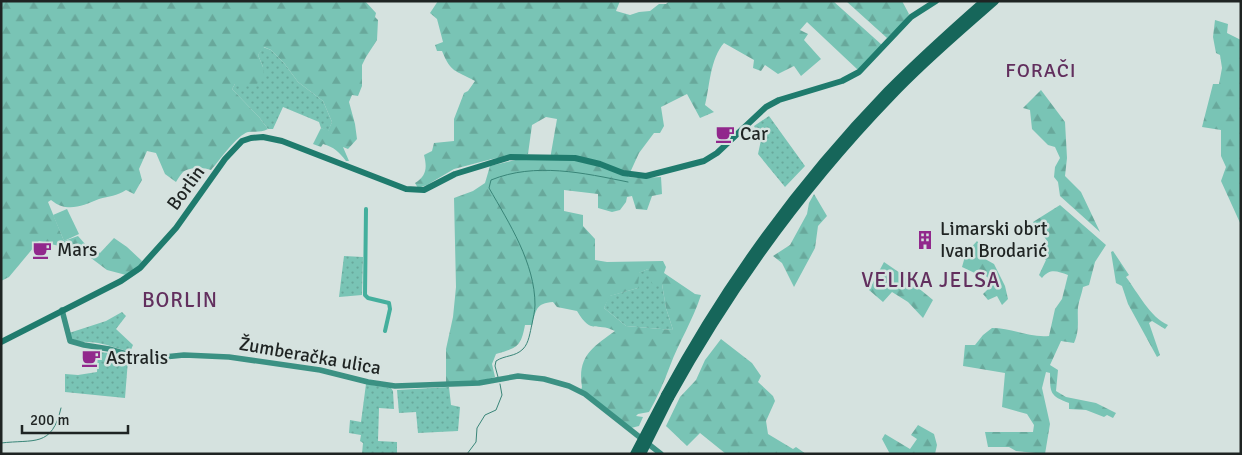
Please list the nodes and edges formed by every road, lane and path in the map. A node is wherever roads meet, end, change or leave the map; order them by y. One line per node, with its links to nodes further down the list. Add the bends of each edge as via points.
1 (936, 1): 4 (main road, Borlin, via 911,17 859,72 766,107 717,153 704,161 646,176 623,173 575,158 510,157 455,174 424,190 406,189 274,139 257,138 242,142 231,151 149,260 132,275)
2 (984, 1): 6 (highway, via 888,91 800,190 732,282 697,337)
3 (995, 2): 6 (highway, via 892,95 813,184 767,243)
4 (62, 310): 5 (main road, Borlin); 9 (main road, Žumberačka ulica, via 70,341 144,359 184,355 238,358 320,370 395,386 479,383 518,376 556,382 580,391)
5 (1, 342)
6 (668, 397): 7 (highway, bridge); 8 (highway, bridge)
7 (634, 454)
8 (642, 454)
9 (661, 454)

